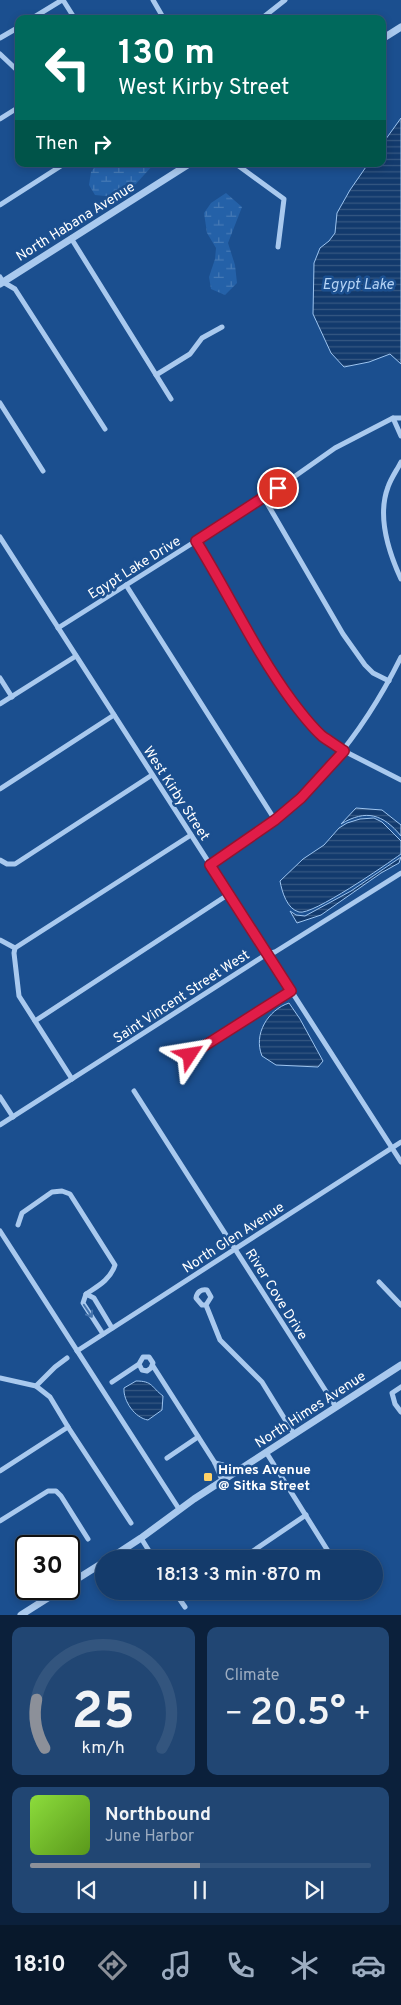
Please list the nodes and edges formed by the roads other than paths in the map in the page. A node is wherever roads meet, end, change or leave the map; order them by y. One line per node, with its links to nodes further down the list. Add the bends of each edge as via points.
1 (62, 0): 4 (street); 5 (street)
2 (152, 0): 6 (street)
3 (285, 0): 7 (street)
4 (38, 15)
5 (73, 15)
6 (161, 15)
7 (266, 15)
8 (401, 27): 10 (street)
9 (15, 29): 11 (street)
10 (386, 36)
11 (0, 38)
12 (0, 54): 13 (street)
13 (15, 68)
14 (15, 110): 15 (street)
15 (0, 119)
16 (59, 167): 19 (street)
17 (184, 167): 20 (street, North Habana Avenue)
18 (240, 167): 21 (street, via 284,199)
19 (0, 205)
20 (71, 238): 22 (street, North Habana Avenue); 24 (street)
21 (278, 248)
22 (1, 281): 29 (street, via 15,289)
23 (222, 327): 24 (street, via 202,338 190,354)
24 (156, 375): 25 (street)
25 (171, 399)
26 (0, 403): 32 (street)
27 (393, 418): 28 (street, Egypt Lake Drive); 30 (street); 33 (street, Egypt Lake Drive, via 335,448)
28 (401, 418)
29 (105, 429)
30 (401, 436)
31 (401, 462): 36 (street, via 387,488 384,521 393,563)
32 (42, 471)
33 (264, 498): 35 (street, Egypt Lake Drive); 42 (street, via 343,634 365,666 373,674)
34 (0, 537): 38 (street, West Kirby Street)
35 (196, 541): 37 (street, Egypt Lake Drive); 46 (street, via 285,691 322,736)
36 (401, 580)
37 (126, 585): 38 (street, Egypt Lake Drive); 50 (street)
38 (58, 628): 39 (street, West Kirby Street)
39 (76, 656): 43 (street); 45 (street, West Kirby Street)
40 (401, 657): 42 (street)
41 (0, 678): 43 (street)
42 (389, 681): 46 (street)
43 (12, 697): 44 (street)
44 (0, 704)
45 (114, 716): 47 (street, West Kirby Street); 49 (street)
46 (344, 751): 48 (street); 50 (street, via 301,798)
47 (152, 776): 51 (street, West Kirby Street); 52 (street, via 15,864)
48 (401, 780)
49 (0, 789)
50 (275, 820): 53 (street)
51 (191, 835): 53 (street, West Kirby Street); 57 (street)
52 (0, 860)
53 (210, 865): 55 (street, West Kirby Street)
54 (401, 873): 58 (street, Saint Vincent Street West)
55 (230, 894): 58 (street, West Kirby Street); 60 (street)
56 (0, 940): 57 (street)
57 (15, 948): 60 (street, via 17,990)
58 (268, 954): 59 (street, West Kirby Street); 62 (street, Saint Vincent Street West)
59 (291, 991): 61 (street); 68 (street, West Kirby Street)
60 (35, 1021): 62 (street)
61 (190, 1055)
62 (72, 1079): 65 (street, Saint Vincent Street West)
63 (134, 1091): 72 (street, River Cove Drive)
64 (0, 1097): 65 (street)
65 (13, 1117): 66 (street, Saint Vincent Street West)
66 (0, 1125)
67 (401, 1142): 68 (street, North Glen Avenue)
68 (392, 1148): 69 (street, West Kirby Street); 72 (street, North Glen Avenue)
69 (401, 1162)
70 (18, 1224): 74 (street, via 22,1213 52,1192 62,1190 70,1194 115,1265 106,1280)
71 (0, 1231): 79 (street)
72 (235, 1249): 77 (street, North Glen Avenue); 88 (street, River Cove Drive)
73 (379, 1282): 76 (street)
74 (86, 1294): 77 (street, via 94,1298); 78 (street, one-way to 78, via 83,1303)
75 (206, 1305): 91 (street, via 220,1340 262,1382)
76 (401, 1305)
77 (112, 1328): 78 (street, North Glen Avenue)
78 (103, 1334): 79 (street, North Glen Avenue)
79 (77, 1351): 99 (street)
80 (67, 1358): 86 (street)
81 (139, 1364): 83 (street, via 144,1371); 83 (street, via 146,1357 151,1359); 85 (street)
82 (401, 1365): 88 (street, North Himes Avenue)
83 (153, 1366): 92 (street)
84 (0, 1378): 86 (street)
85 (112, 1382)
86 (36, 1386): 90 (street, via 50,1397)
87 (401, 1387): 89 (street, via 392,1393)
88 (336, 1407): 91 (street, North Himes Avenue)
89 (401, 1412)
90 (68, 1427): 96 (street); 102 (street)
91 (294, 1434): 93 (street, North Himes Avenue)
92 (198, 1437): 94 (street); 95 (street)
93 (266, 1452): 97 (street, North Himes Avenue); 100 (street)
94 (167, 1458)
95 (215, 1463): 97 (street, via 223,1465); 98 (street)
96 (0, 1471)
97 (232, 1474): 98 (street, North Himes Avenue)
98 (222, 1480): 99 (street, North Himes Avenue)
99 (180, 1510): 103 (street, North Himes Avenue)
100 (306, 1515): 107 (street); 108 (street)
101 (0, 1521): 104 (street, via 48,1491 56,1491)
102 (131, 1522)
103 (141, 1538): 105 (street, North Himes Avenue); 106 (street)
104 (88, 1539)
105 (122, 1550)
106 (148, 1550)
107 (254, 1550)
108 (327, 1550)
109 (95, 1568): 110 (street)
110 (80, 1577)
111 (45, 1600): 114 (street)
112 (180, 1600): 113 (street)
113 (185, 1607)
114 (21, 1615)

